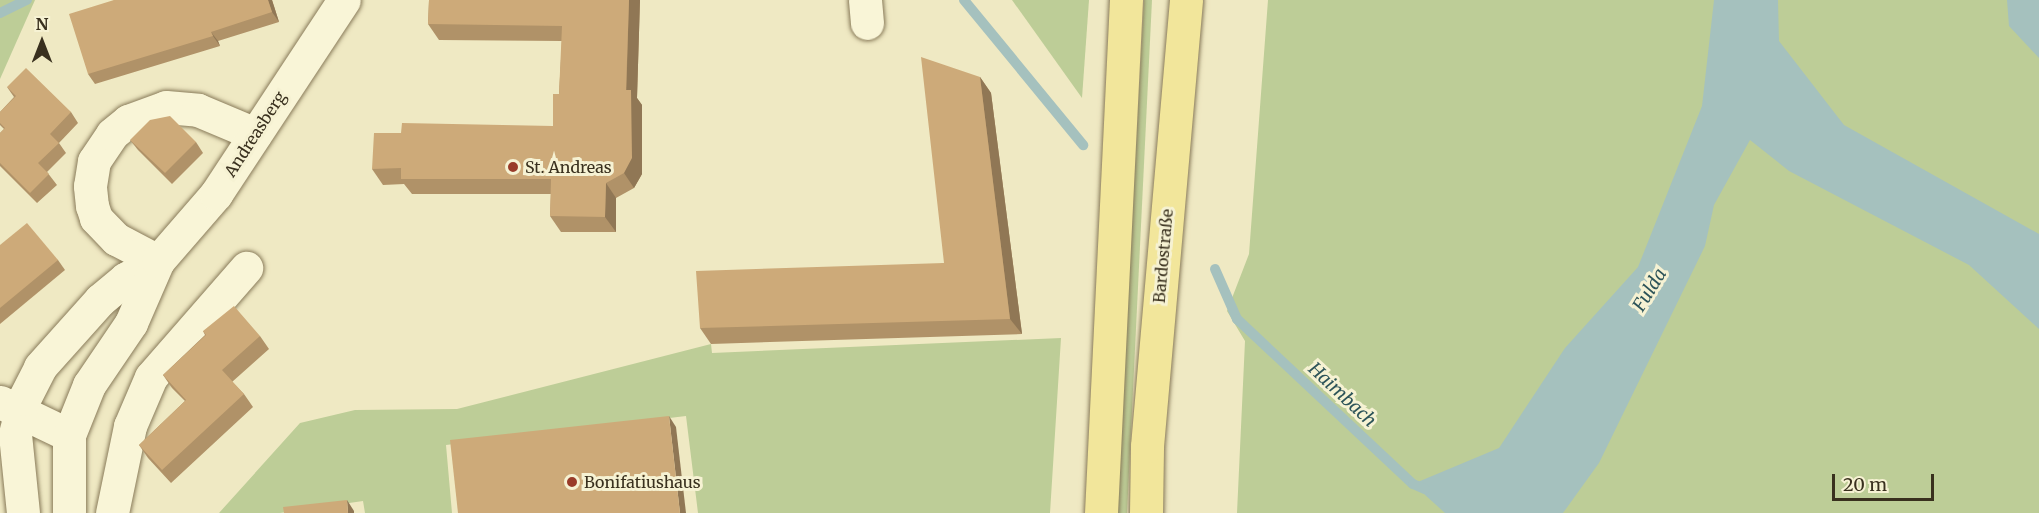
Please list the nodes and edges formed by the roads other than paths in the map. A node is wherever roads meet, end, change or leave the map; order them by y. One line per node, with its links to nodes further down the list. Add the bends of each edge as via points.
1 (344, 0): 4 (street, Andreasberg)
2 (1126, 0): 12 (main road)
3 (1185, 16): 13 (main road, Bardostraße, via 1147,446)
4 (255, 134): 5 (street, Andreasberg, via 216,194); 5 (street, via 198,110 166,107 128,121 111,134 94,160 90,186 96,218 116,239)
5 (158, 261): 7 (street, Andreasberg, via 125,279 100,300); 9 (street, Andreasberg, via 131,323 86,392)
6 (246, 268): 11 (street, via 152,377 130,426)
7 (10, 407): 8 (street, Andreasberg); 9 (street)
8 (8, 453): 9 (street); 10 (street, Andreasberg)
9 (68, 468): 10 (street)
10 (15, 510)
11 (112, 513)
12 (1101, 513)
13 (1146, 513)

